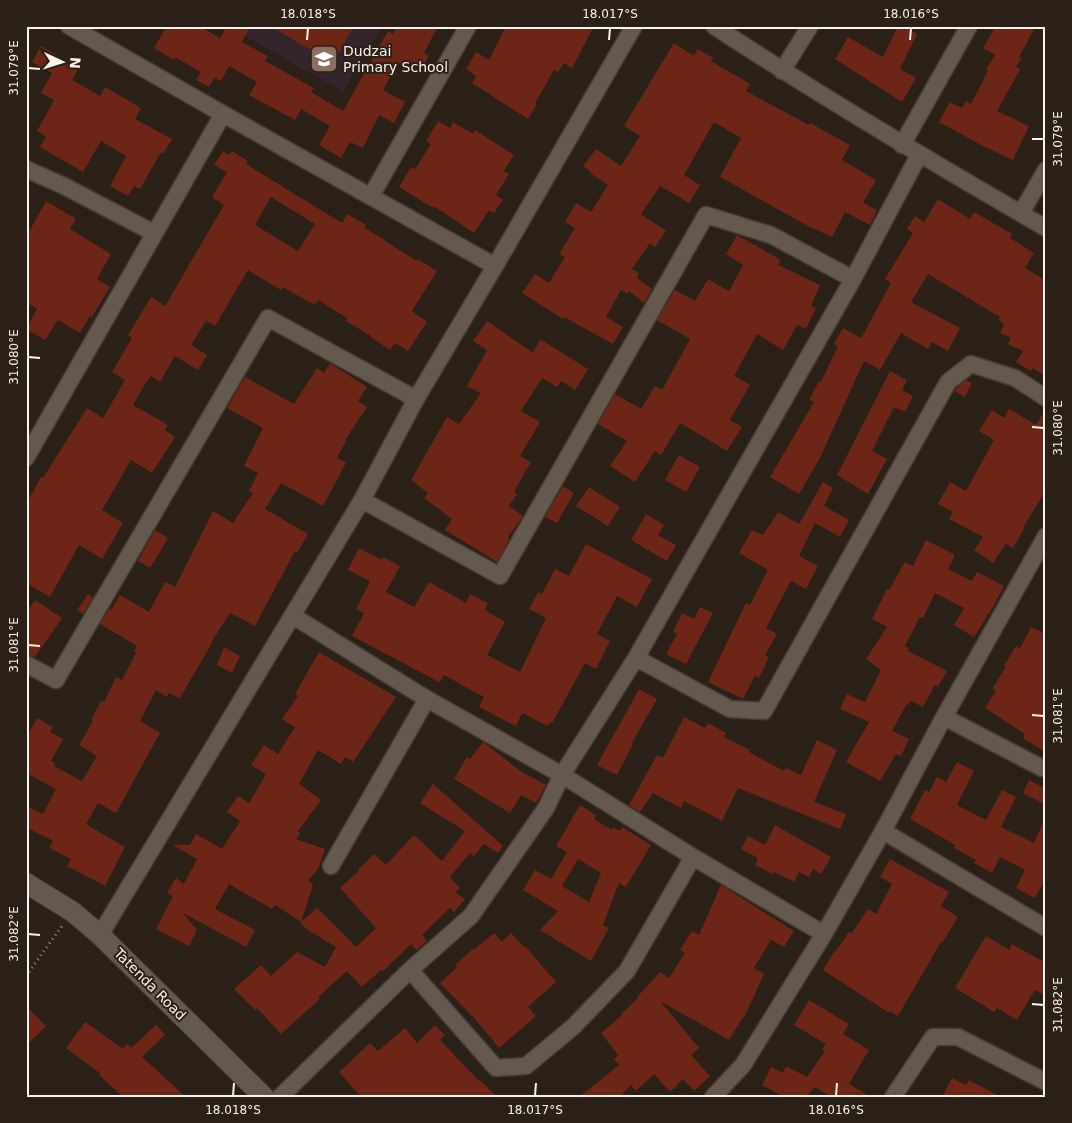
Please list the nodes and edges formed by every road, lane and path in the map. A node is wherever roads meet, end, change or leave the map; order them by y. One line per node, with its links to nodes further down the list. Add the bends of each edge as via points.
1 (69, 26): 8 (street)
2 (468, 26): 13 (street)
3 (634, 26): 17 (street)
4 (714, 26): 7 (street)
5 (810, 26): 7 (street)
6 (969, 26): 9 (street)
7 (782, 71): 9 (street)
8 (223, 114): 13 (street); 16 (street)
9 (902, 145): 10 (street)
10 (919, 154): 14 (street); 18 (street)
11 (26, 169): 16 (street)
12 (1046, 170): 14 (street)
13 (370, 196): 17 (street)
14 (1021, 213): 15 (street)
15 (1046, 228)
16 (154, 233): 21 (street)
17 (495, 266): 20 (street)
18 (853, 280): 22 (street, via 771,235 706,215 500,576); 25 (street)
19 (1046, 398): 25 (street, via 1015,378 971,364 948,382 764,711 730,709)
20 (416, 399): 22 (street); 26 (street, via 268,318 56,680)
21 (26, 458)
22 (362, 500): 24 (street)
23 (1046, 536): 28 (street)
24 (293, 616): 27 (street); 38 (street)
25 (636, 658): 30 (street)
26 (26, 664)
27 (427, 700): 30 (street); 33 (street)
28 (944, 717): 29 (street); 31 (street)
29 (1046, 768)
30 (562, 775): 32 (street); 39 (street, via 546,808 471,916)
31 (883, 831): 36 (street); 37 (street)
32 (693, 857): 37 (street); 39 (street, via 628,971 573,1027 526,1066 496,1068)
33 (331, 866)
34 (26, 883): 35 (street, Tatenda Road)
35 (73, 912): 38 (street, Tatenda Road); 40 (path)
36 (1046, 928)
37 (824, 934): 44 (street, via 743,1065)
38 (100, 935): 42 (street, Tatenda Road)
39 (410, 970): 43 (street)
40 (26, 976)
41 (1046, 1082): 45 (street, via 958,1036 933,1037)
42 (264, 1097)
43 (280, 1097)
44 (713, 1097)
45 (893, 1097)

